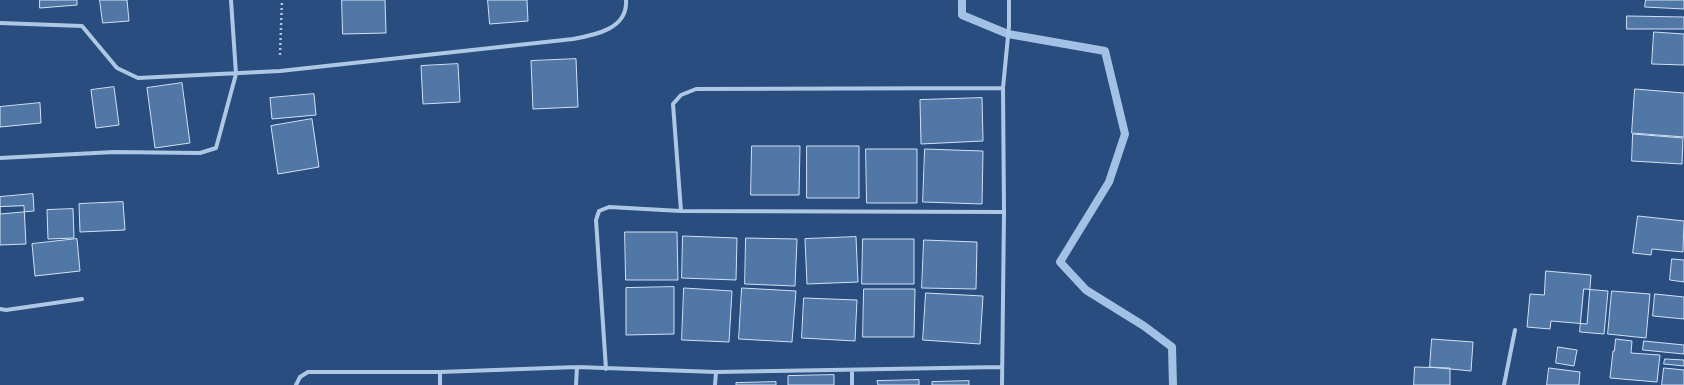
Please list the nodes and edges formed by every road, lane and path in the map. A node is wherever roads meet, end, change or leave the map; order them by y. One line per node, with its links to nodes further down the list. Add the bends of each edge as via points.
1 (231, 0): 7 (street)
2 (282, 0): 6 (path)
3 (626, 0): 6 (street, via 622,17 612,28 596,35)
4 (1009, 0): 8 (street)
5 (0, 23): 7 (street, via 82,26 117,68 138,78)
6 (280, 71): 7 (street)
7 (236, 74): 9 (street, via 216,148 207,152 114,152)
8 (1003, 88): 10 (street, via 696,89 681,95 673,104); 11 (street)
9 (0, 158)
10 (682, 211): 11 (street); 17 (street, via 609,207 599,210 596,220)
11 (1004, 212): 16 (street)
12 (82, 299): 13 (street)
13 (0, 309)
14 (1515, 330): 27 (street)
15 (577, 367): 17 (street); 19 (street); 23 (street)
16 (1001, 367): 18 (street); 26 (street)
17 (606, 369): 20 (street)
18 (852, 370): 20 (street); 25 (street)
19 (440, 372): 21 (street, via 308,372 300,377); 22 (street)
20 (716, 372): 24 (street)
21 (296, 385)
22 (440, 385)
23 (576, 385)
24 (716, 385)
25 (852, 385)
26 (1002, 385)
27 (1504, 385)

